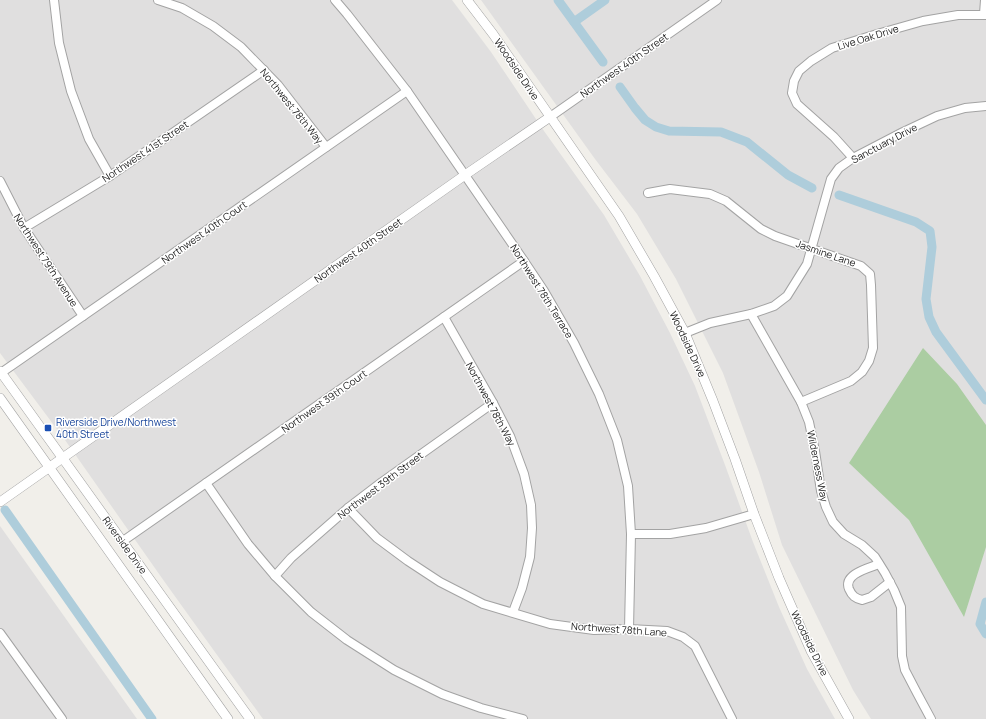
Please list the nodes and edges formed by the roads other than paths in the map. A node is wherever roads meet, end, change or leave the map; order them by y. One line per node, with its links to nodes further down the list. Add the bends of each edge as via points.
1 (54, 0): 15 (street, via 59,43 71,91 89,139)
2 (158, 0): 8 (street, Northwest 78th Way, via 182,8 213,26 241,47)
3 (335, 0): 9 (street, Northwest 78th Terrace)
4 (467, 0): 11 (street, Woodside Drive)
5 (716, 0): 11 (street, Northwest 40th Street)
6 (985, 0): 7 (street, Live Oak Drive)
7 (985, 15): 13 (street, Live Oak Drive, via 958,15 923,21 877,34 832,48 799,71 792,93 796,104 834,137)
8 (264, 70): 12 (street, Northwest 78th Way); 15 (street, Northwest 41st Street)
9 (407, 91): 12 (street, Northwest 40th Court); 14 (street, Northwest 78th Terrace)
10 (986, 106): 13 (street, Sanctuary Drive, via 965,108 937,116)
11 (550, 117): 14 (street, Northwest 40th Street); 24 (street, Woodside Drive, via 621,220)
12 (326, 147): 22 (street, Northwest 40th Court)
13 (853, 158): 19 (street, Sanctuary Drive, via 839,168 831,180)
14 (465, 175): 20 (street, Northwest 78th Terrace); 29 (street, Northwest 40th Street)
15 (110, 176): 18 (street, Northwest 41st Street)
16 (0, 181): 18 (street, Northwest 79th Avenue)
17 (648, 193): 19 (street, Jasmine Lane, via 670,189 710,194 726,201 762,229)
18 (24, 228): 22 (street, Northwest 79th Avenue)
19 (811, 249): 21 (street, Sanctuary Drive, via 807,264 787,296 774,306); 27 (street, Jasmine Lane, via 861,266 870,274 872,348 869,361 862,372 851,380)
20 (524, 261): 23 (street, Northwest 39th Court); 35 (street, Northwest 78th Terrace, via 574,343 602,401 617,440 628,486)
21 (751, 314): 24 (street, Sanctuary Drive, via 710,323); 27 (street, Wilderness Way)
22 (83, 316): 25 (street, Northwest 40th Court)
23 (444, 317): 28 (street, Northwest 78th Way); 31 (street, Northwest 39th Court)
24 (685, 333): 34 (street, Woodside Drive)
25 (1, 372): 29 (street, Riverside Drive)
26 (0, 398): 30 (street, Riverside Drive)
27 (801, 402): 37 (street, Wilderness Way, via 809,422 820,491 826,508 833,522 844,534 862,545)
28 (493, 403): 33 (street, Northwest 39th Street); 40 (street, Northwest 78th Way, via 510,436 524,474 531,505 530,556)
29 (62, 458): 30 (street, Northwest 40th Street); 36 (street, Riverside Drive)
30 (50, 467): 32 (street, Northwest 40th Street); 44 (street, Riverside Drive)
31 (206, 483): 36 (street, Northwest 39th Court); 38 (street, via 248,544)
32 (0, 502)
33 (348, 508): 38 (street, Northwest 39th Street, via 290,558); 40 (street, Northwest 78th Lane, via 377,538 440,582 483,604)
34 (754, 514): 35 (street, via 706,528 670,534); 48 (street, Woodside Drive, via 812,651)
35 (631, 534): 41 (street, Northwest 78th Terrace)
36 (123, 541): 45 (street, Riverside Drive)
37 (879, 564): 39 (street, Wilderness Way); 39 (street, via 850,578 847,585 850,593 862,600 871,597)
38 (275, 576): 46 (street, via 311,612 347,640 394,670 442,694)
39 (890, 582): 49 (street, Wilderness Way, via 901,607 902,656 905,670)
40 (514, 612): 41 (street, Northwest 78th Lane, via 550,624 594,630)
41 (629, 629): 47 (street, Northwest 78th Lane, via 667,631 683,637 695,646)
42 (1, 636): 43 (street)
43 (62, 719)
44 (228, 719)
45 (250, 719)
46 (523, 719)
47 (732, 719)
48 (849, 719)
49 (931, 719)

